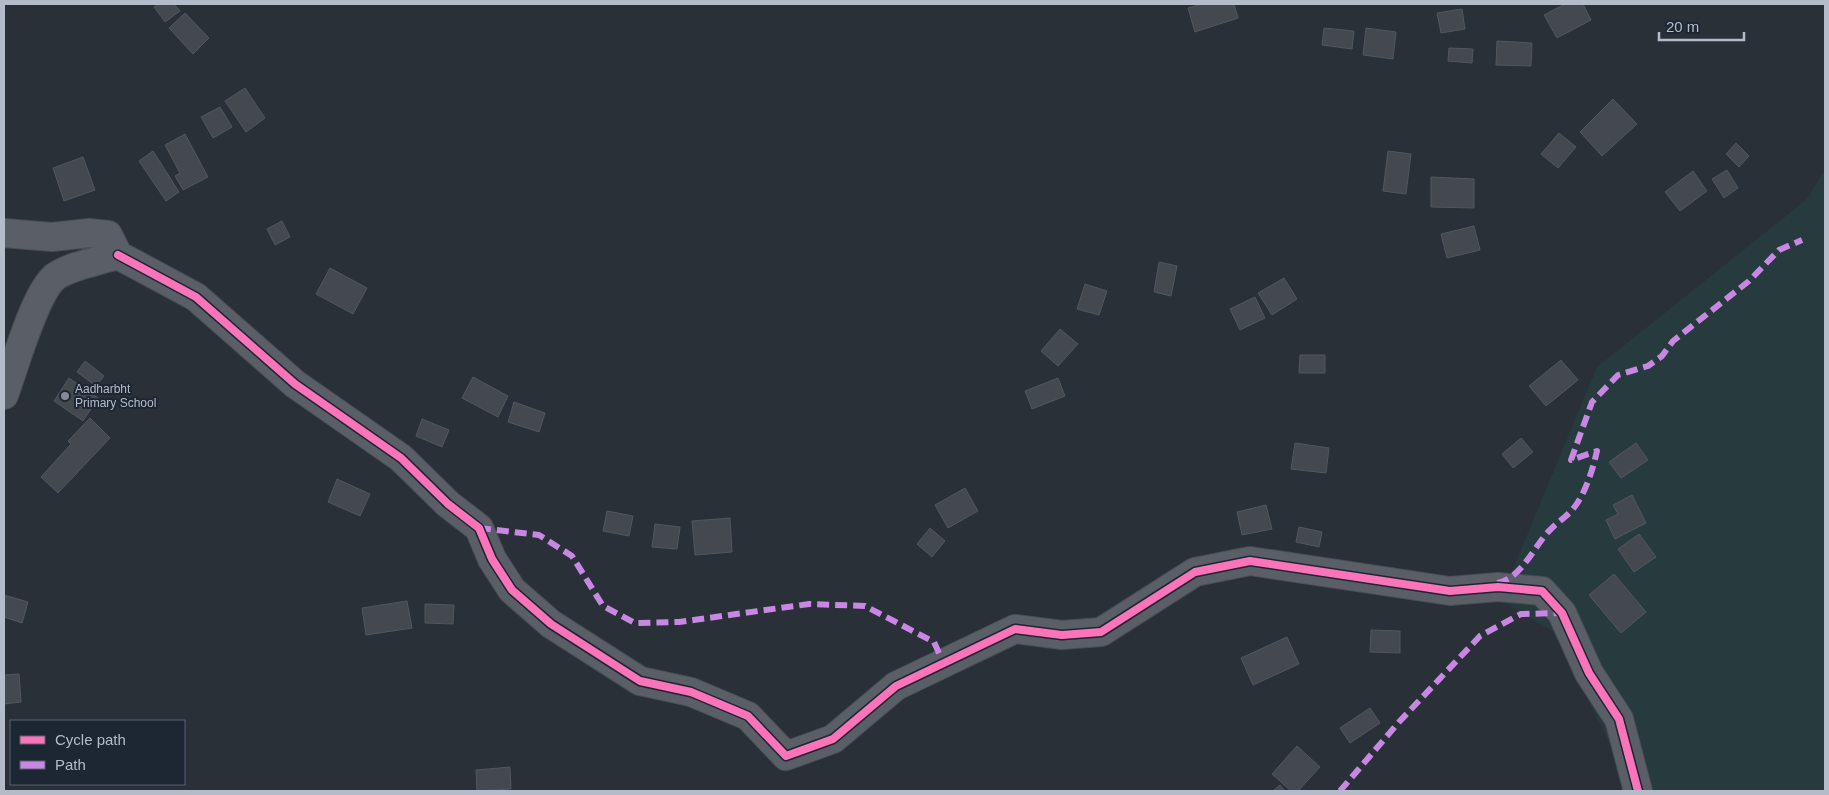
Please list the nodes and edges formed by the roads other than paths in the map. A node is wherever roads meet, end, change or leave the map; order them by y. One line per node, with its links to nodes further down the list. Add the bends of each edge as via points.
1 (4, 233): 2 (street, via 52,237 89,233 108,236)
2 (118, 255): 3 (street, via 55,277 33,310); 4 (street, via 196,297 295,384 401,458 478,528 492,559 512,590 551,624 640,681 691,692 748,716 786,756 833,739 896,686 1015,629 1062,636 1101,632 1195,572 1250,561 1450,590 1498,587 1542,591 1562,613 1589,673 1619,719)
3 (4, 395)
4 (1638, 791)

